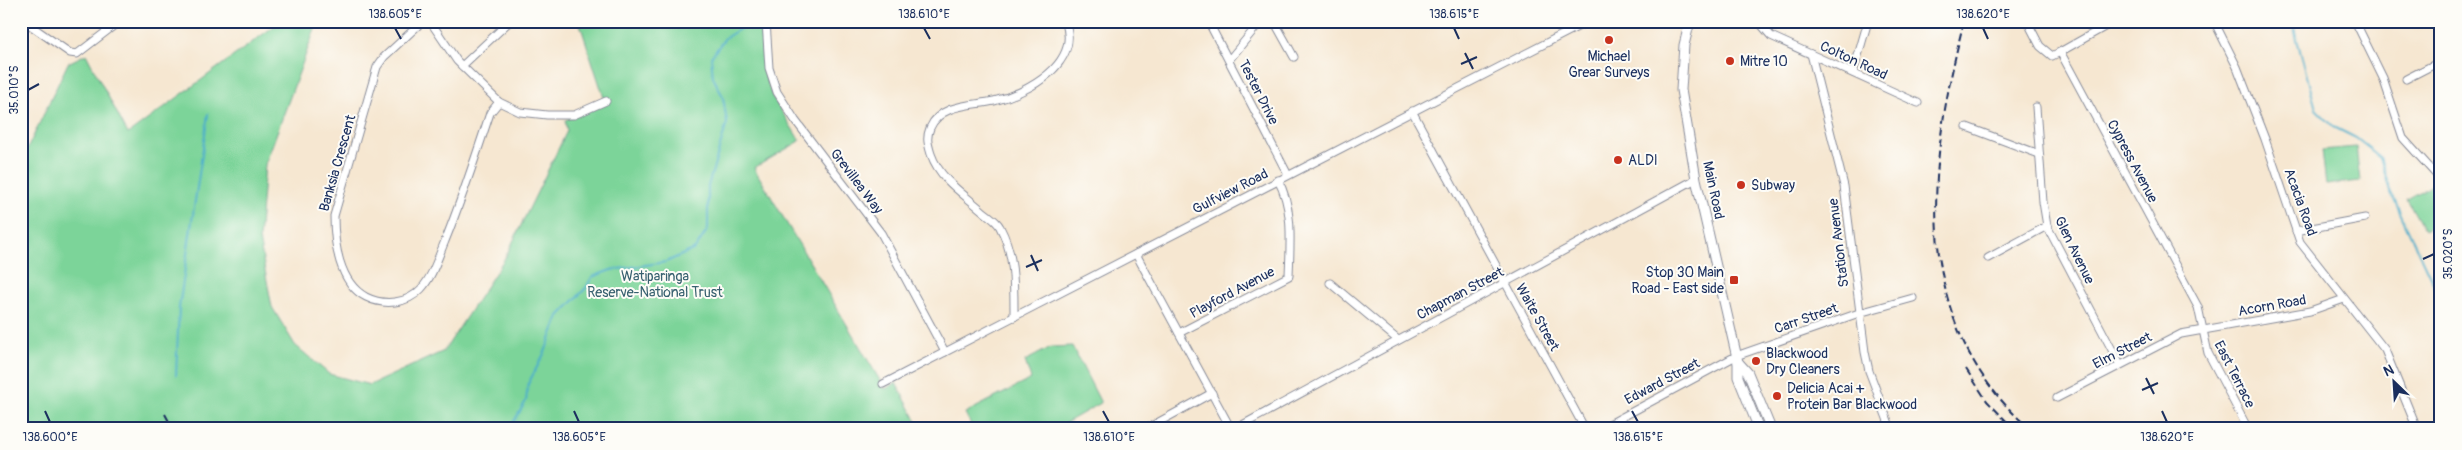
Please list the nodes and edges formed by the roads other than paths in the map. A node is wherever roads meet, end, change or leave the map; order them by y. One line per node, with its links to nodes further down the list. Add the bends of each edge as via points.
1 (24, 21): 2 (street, via 70,53 77,54)
2 (120, 21)
3 (423, 21): 27 (street, Banksia Crescent, via 384,57 377,68 334,216 338,258 360,294 378,304 396,302 413,296 430,278 464,195 490,113)
4 (430, 21): 24 (street)
5 (510, 21): 24 (street)
6 (766, 21): 52 (street, Grevillea Way, via 769,68 777,92 882,233)
7 (1064, 21): 48 (street, via 1070,39 1065,56 1050,73 1030,86 995,101 944,112 931,127 927,141 934,162 946,180 1000,225 1013,268)
8 (1208, 21): 22 (street, Tester Drive)
9 (1262, 21): 22 (street)
10 (1274, 21): 21 (street)
11 (1589, 21): 31 (street, Gulfview Road)
12 (1690, 21): 36 (main road, Main Road, via 1684,45 1681,90)
13 (1758, 21): 20 (street, Colton Road, via 1771,36)
14 (1868, 21): 25 (street)
15 (2027, 21): 19 (street, via 2040,46 2052,56)
16 (2115, 21): 19 (street)
17 (2214, 21): 40 (street, Acacia Road, via 2237,67)
18 (2355, 21): 35 (street, via 2382,78 2403,138)
19 (2060, 52): 49 (street, Cypress Avenue, via 2198,307)
20 (1811, 54): 25 (street, Colton Road); 47 (street, Station Avenue, via 1844,186)
21 (1294, 57)
22 (1228, 60): 34 (street, Tester Drive)
23 (2441, 61): 26 (street)
24 (462, 66): 27 (street)
25 (1853, 73): 29 (street, Colton Road)
26 (2406, 79)
27 (498, 102): 28 (street, via 520,112 547,115 574,115)
28 (606, 102)
29 (1918, 104)
30 (2036, 107): 33 (street, Glen Avenue)
31 (1412, 111): 34 (street, Gulfview Road); 43 (street, Waite Street)
32 (1967, 126): 33 (street)
33 (2039, 154): 39 (street, Glen Avenue)
34 (1288, 175): 37 (street, Gulfview Road)
35 (2439, 176)
36 (1696, 179): 43 (street, Chapman Street); 53 (main road, Main Road)
37 (1278, 180): 41 (street, Gulfview Road); 50 (street, Playford Avenue, via 1286,195 1291,238 1289,276)
38 (2365, 218): 40 (street)
39 (2047, 226): 42 (street); 54 (street, Glen Avenue)
40 (2296, 231): 46 (street, Acacia Road, via 2300,242)
41 (1136, 254): 48 (street, Gulfview Road); 50 (street)
42 (1988, 258)
43 (1505, 282): 51 (street, Chapman Street); 61 (street, Waite Street)
44 (1330, 283): 51 (street)
45 (1914, 298): 47 (street, Carr Street)
46 (2344, 299): 49 (street, Acorn Road, via 2310,311); 67 (street, Acacia Road, via 2385,350)
47 (1859, 313): 53 (street, Carr Street); 65 (street, Station Avenue, via 1869,371)
48 (1014, 316): 52 (street, Gulfview Road)
49 (2202, 330): 54 (street, Elm Street, via 2181,334); 66 (street, East Terrace, via 2208,353)
50 (1179, 333): 56 (street)
51 (1398, 340): 60 (street, Chapman Street)
52 (945, 352): 55 (street, Gulfview Road)
53 (1737, 359): 62 (street, Edward Street); 63 (main road, Main Road, via 1738,376); 64 (main road, Main Road, via 1748,373)
54 (2120, 365): 57 (street, Elm Street)
55 (883, 384)
56 (1212, 393): 58 (street); 59 (street)
57 (2056, 398)
58 (1146, 429)
59 (1231, 429)
60 (1235, 429)
61 (1585, 429)
62 (1600, 429)
63 (1759, 429)
64 (1772, 429)
65 (1891, 429)
66 (2248, 429)
67 (2417, 429)

